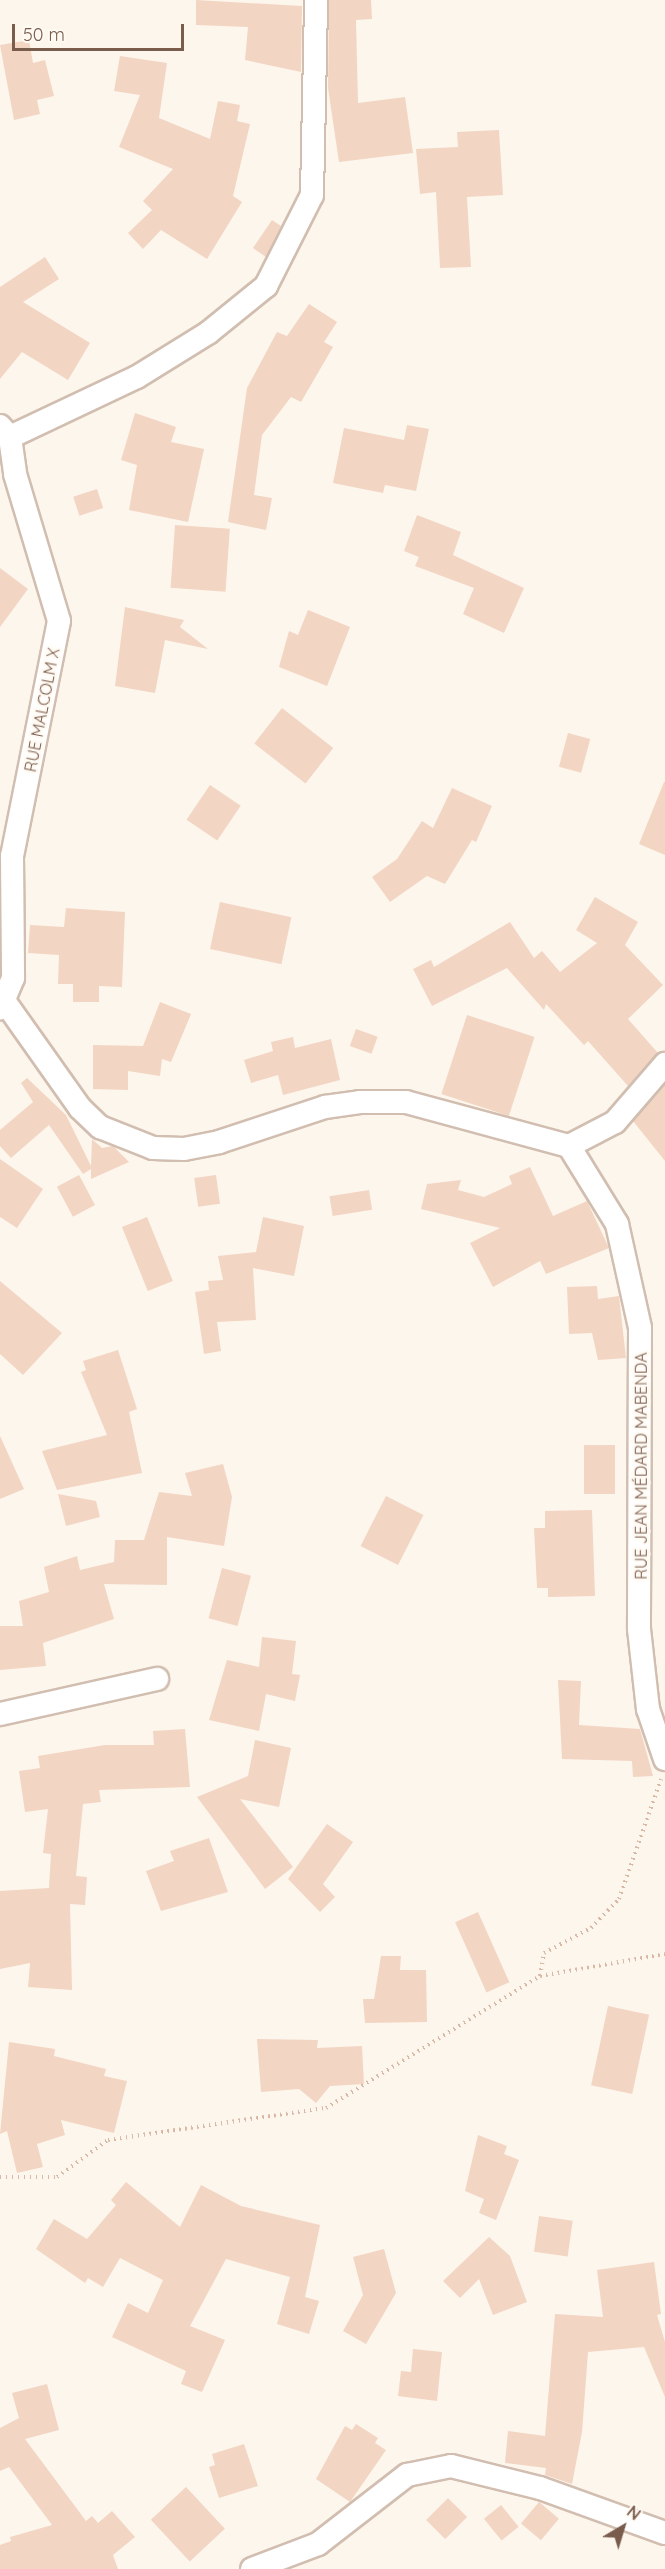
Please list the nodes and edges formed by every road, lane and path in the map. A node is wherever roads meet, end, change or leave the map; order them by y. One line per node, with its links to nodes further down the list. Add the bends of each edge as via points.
1 (316, 0): 2 (street, via 312,195 266,286 208,333 137,377)
2 (5, 431): 3 (street, RUE MALCOLM X, via 59,621 12,856 13,978)
3 (3, 1005): 5 (street, via 80,1108 100,1127 153,1148 184,1149 219,1142 325,1107 360,1102 406,1102)
4 (665, 1064): 5 (street, via 615,1122)
5 (569, 1146): 8 (street, RUE JEAN MÉDARD MABENDA, via 617,1224 640,1328 639,1629 648,1709)
6 (157, 1679): 7 (street)
7 (0, 1714)
8 (663, 1767): 10 (path, via 663,1786 619,1899 591,1928 544,1953)
9 (665, 1953): 10 (path)
10 (540, 1976): 11 (path, via 326,2108 108,2140 57,2177)
11 (0, 2177)
12 (665, 2533): 13 (street, via 540,2488 451,2466 407,2475 318,2544)
13 (252, 2569)

